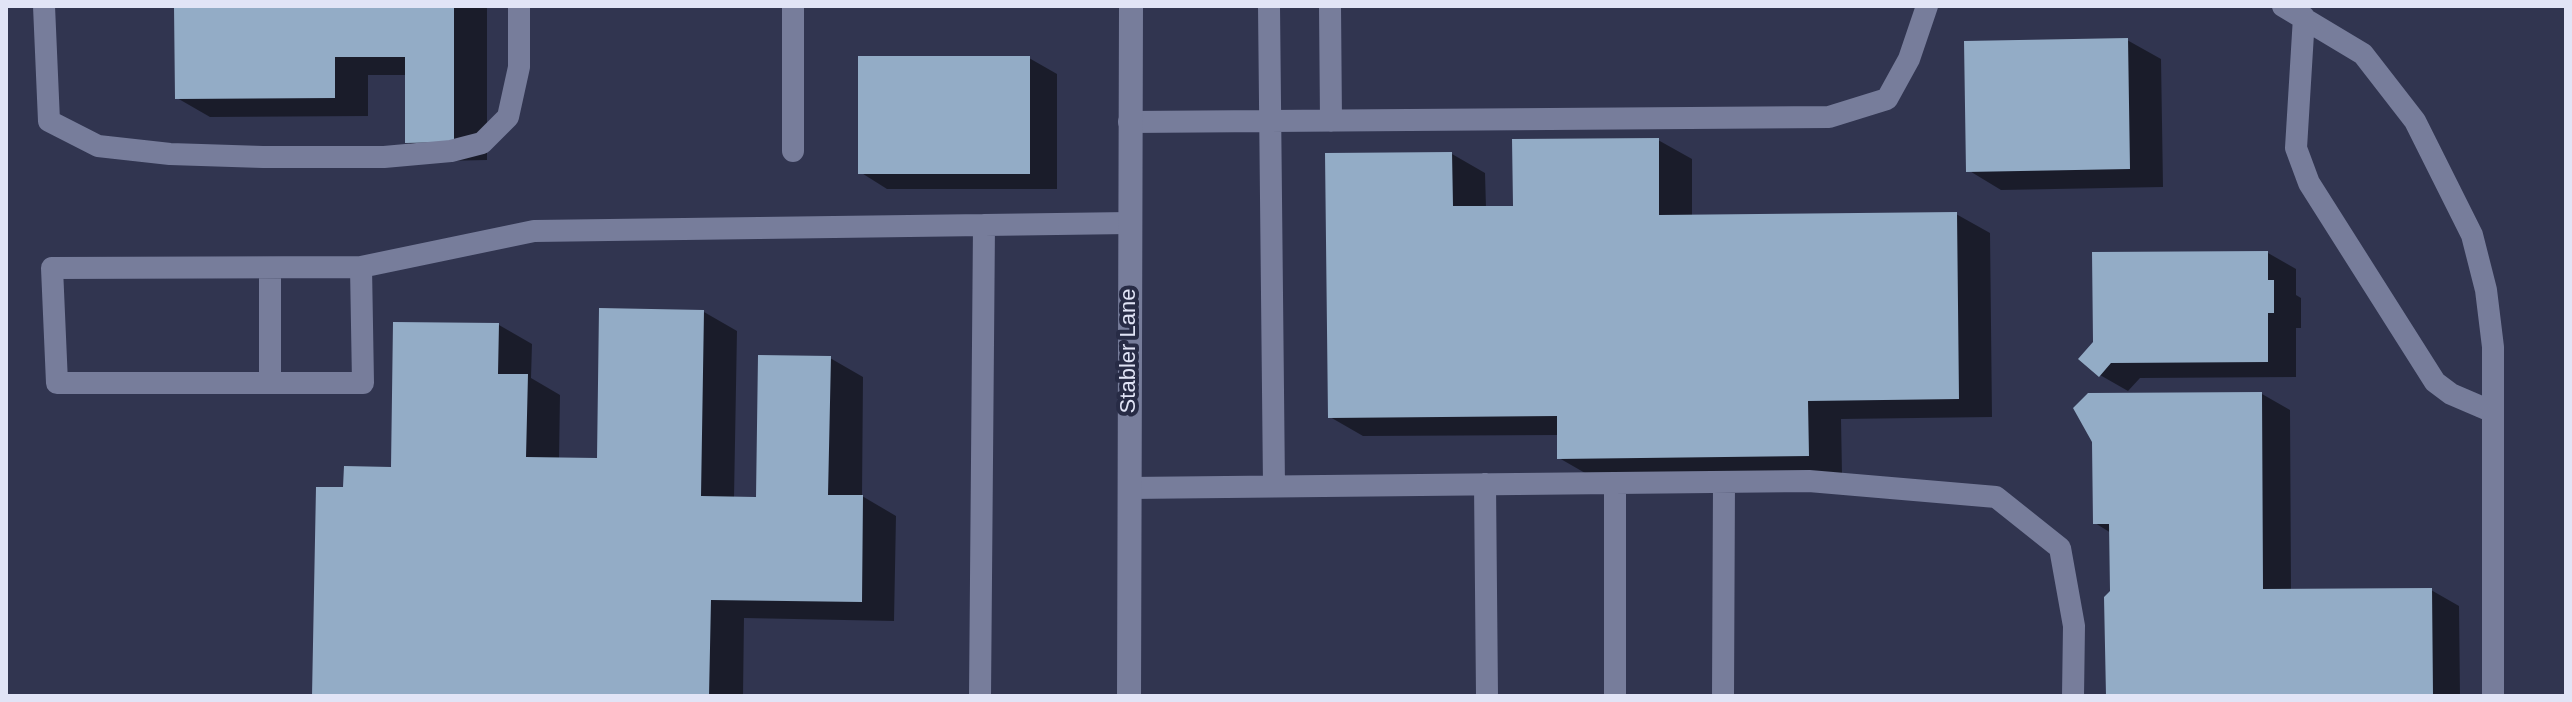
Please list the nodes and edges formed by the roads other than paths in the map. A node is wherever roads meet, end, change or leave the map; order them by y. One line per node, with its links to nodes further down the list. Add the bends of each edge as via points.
1 (44, 6): 2 (lane, via 49,121 98,146 263,157 384,157 482,143 508,117 519,67)
2 (519, 6)
3 (793, 6): 13 (lane)
4 (1131, 6): 12 (main road, Stabler Lane)
5 (1269, 6): 10 (lane)
6 (1330, 6): 11 (lane)
7 (1927, 6): 11 (lane, via 1909,59 1887,99 1829,117)
8 (2283, 6): 9 (lane)
9 (2304, 17): 19 (lane, via 2363,54 2415,121 2472,235 2493,347); 19 (lane, via 2296,148 2309,183 2435,382)
10 (1269, 121): 11 (lane); 12 (lane); 23 (lane)
11 (1331, 121)
12 (1129, 122): 14 (main road, Stabler Lane)
13 (793, 151)
14 (1129, 223): 15 (lane); 24 (main road, Stabler Lane)
15 (984, 225): 16 (lane, via 534,231); 25 (lane)
16 (361, 267): 17 (lane); 18 (lane, via 363,383)
17 (270, 269): 18 (lane); 18 (lane, via 52,268 57,383)
18 (270, 383)
19 (2493, 412): 31 (lane)
20 (1724, 482): 21 (lane); 29 (lane); 30 (lane, via 1809,481 1996,497 2060,548 2074,626)
21 (1615, 483): 22 (lane); 28 (lane)
22 (1485, 484): 23 (lane); 27 (lane)
23 (1274, 486): 24 (lane)
24 (1129, 488): 26 (main road, Stabler Lane)
25 (980, 696)
26 (1129, 696)
27 (1487, 696)
28 (1615, 696)
29 (1723, 696)
30 (2073, 696)
31 (2493, 696)

